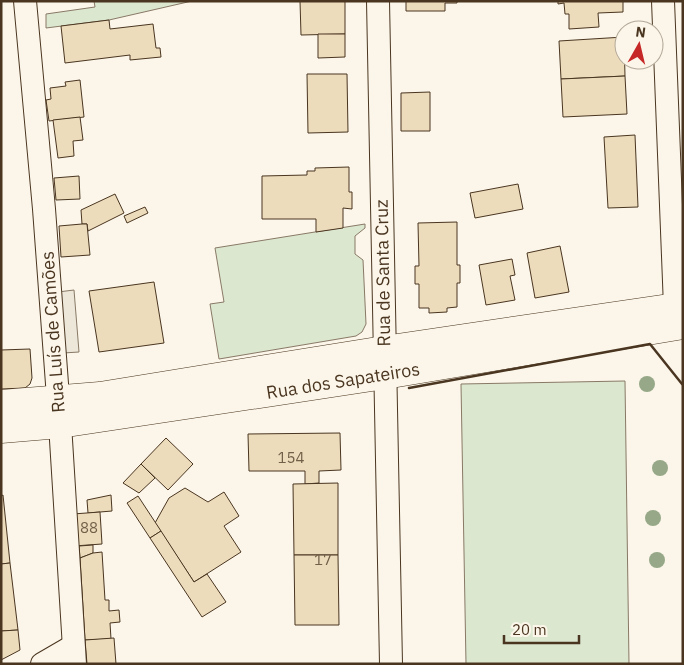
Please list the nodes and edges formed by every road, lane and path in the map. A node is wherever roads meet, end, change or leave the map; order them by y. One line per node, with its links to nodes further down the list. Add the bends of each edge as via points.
1 (25, 1): 7 (street, Rua Luís de Camões)
2 (378, 1): 5 (street, Rua de Santa Cruz)
3 (662, 1): 4 (street)
4 (680, 313): 5 (street, Rua dos Sapateiros)
5 (385, 363): 7 (street, Rua dos Sapateiros, via 100,396); 11 (street, Rua de Santa Cruz)
6 (1, 404): 7 (street, Rua dos Sapateiros)
7 (59, 412): 8 (street, Rua dos Sapateiros); 9 (street, Rua Luís de Camões)
8 (1, 429)
9 (74, 655): 10 (street)
10 (42, 664)
11 (391, 664)

